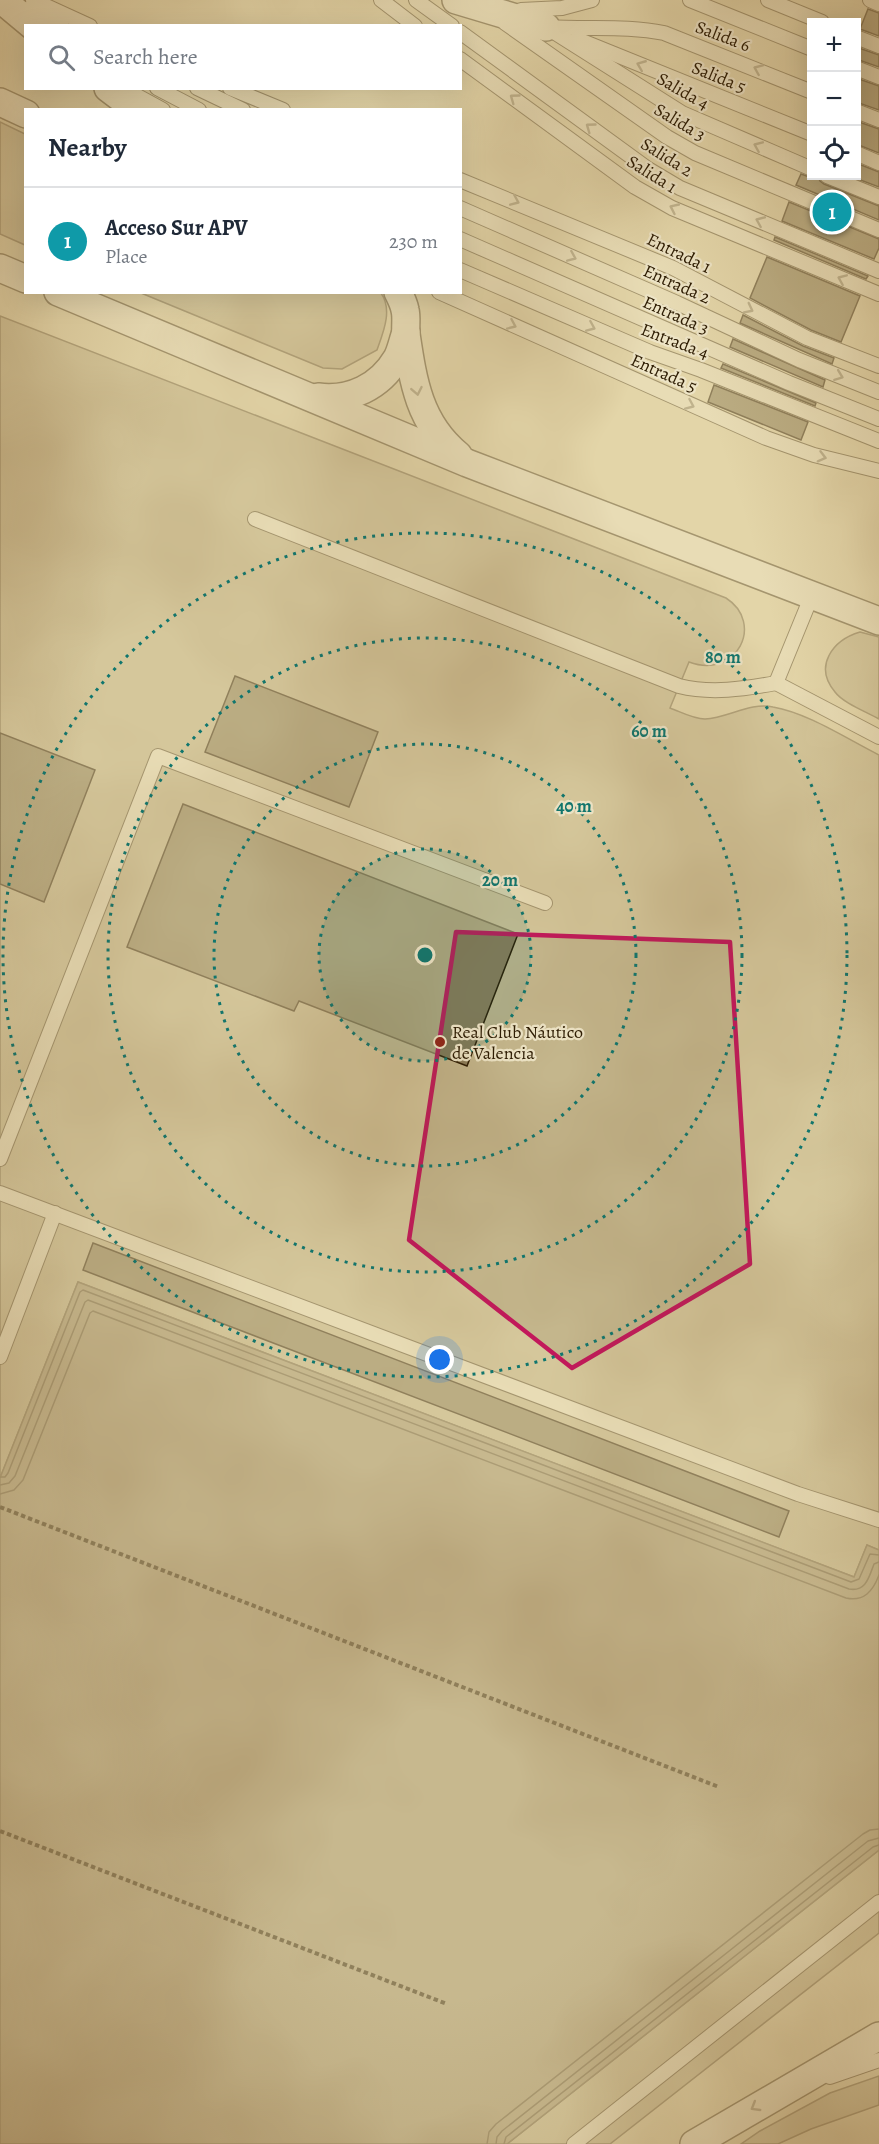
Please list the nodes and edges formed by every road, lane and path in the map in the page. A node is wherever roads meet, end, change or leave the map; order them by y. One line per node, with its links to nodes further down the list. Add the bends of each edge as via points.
1 (2, 0): 14 (street)
2 (9, 0): 15 (lane)
3 (33, 0): 16 (lane)
4 (381, 0): 17 (lane)
5 (417, 0): 18 (lane)
6 (456, 0): 12 (street)
7 (592, 0): 12 (lane, via 535,11)
8 (690, 0): 23 (lane)
9 (768, 0): 13 (lane)
10 (870, 0): 11 (lane)
11 (879, 4)
12 (483, 8): 19 (street); 49 (lane, Salida 3, via 695,153)
13 (812, 18)
14 (31, 24)
15 (59, 24)
16 (86, 24)
17 (412, 24)
18 (449, 24)
19 (546, 27): 31 (lane, Salida 6, one-way to 19, via 664,33 642,28); 41 (lane, Salida 5, one-way to 19); 44 (lane, Salida 4, one-way to 19, via 682,113)
20 (462, 33): 53 (lane, Salida 2, one-way to 20, via 680,188 648,169)
21 (861, 39): 22 (lane)
22 (879, 46)
23 (807, 47)
24 (462, 60): 59 (lane, Salida 1, one-way to 24, via 672,208 634,187)
25 (861, 70): 26 (lane)
26 (879, 77)
27 (111, 90): 33 (street)
28 (161, 90): 35 (lane)
29 (201, 90): 36 (lane)
30 (235, 90): 37 (lane)
31 (807, 90)
32 (0, 102): 38 (street)
33 (133, 103): 34 (lane)
34 (154, 108)
35 (195, 108)
36 (239, 108)
37 (278, 108)
38 (24, 113)
39 (861, 113): 40 (lane)
40 (879, 120)
41 (807, 133)
42 (861, 155): 43 (lane)
43 (879, 163)
44 (807, 167)
45 (837, 180): 47 (lane)
46 (462, 181): 62 (lane, Entrada 1, one-way to 62, via 673,268 807,338)
47 (879, 197)
48 (462, 209): 63 (lane, Entrada 2, one-way to 63, via 798,360)
49 (879, 230)
50 (462, 240): 65 (lane, Entrada 3)
51 (0, 268): 54 (street)
52 (462, 271): 66 (lane, Entrada 4, one-way to 66, via 650,352)
53 (879, 271)
54 (24, 278)
55 (63, 294): 64 (street)
56 (400, 294): 61 (street)
57 (443, 294): 60 (lane, Entrada 5)
58 (455, 294): 60 (lane)
59 (879, 294)
60 (489, 315): 68 (lane, Entrada 5, one-way to 68, via 766,438)
61 (406, 332): 64 (street, via 397,358 369,387 333,399); 67 (street, one-way to 67, via 419,401 429,423 442,442)
62 (879, 366)
63 (879, 392)
64 (306, 396): 67 (street)
65 (879, 419)
66 (879, 441)
67 (467, 463): 70 (street)
68 (879, 471)
69 (255, 519): 72 (lane, via 679,686 718,691)
70 (812, 595): 71 (street); 72 (lane)
71 (879, 621)
72 (776, 683): 73 (lane)
73 (879, 737)
74 (545, 903): 75 (lane, via 158,756)
75 (0, 1159)
76 (0, 1192): 77 (lane)
77 (55, 1213): 78 (lane); 80 (lane, via 798,1494)
78 (0, 1357)
79 (0, 1507): 81 (path)
80 (879, 1520)
81 (719, 1787)
82 (0, 1831): 84 (path)
83 (879, 1902): 88 (lane)
84 (447, 2004)
85 (879, 2036): 87 (street)
86 (879, 2060): 87 (lane)
87 (781, 2092): 89 (street, one-way to 89)
88 (574, 2144)
89 (694, 2144)

